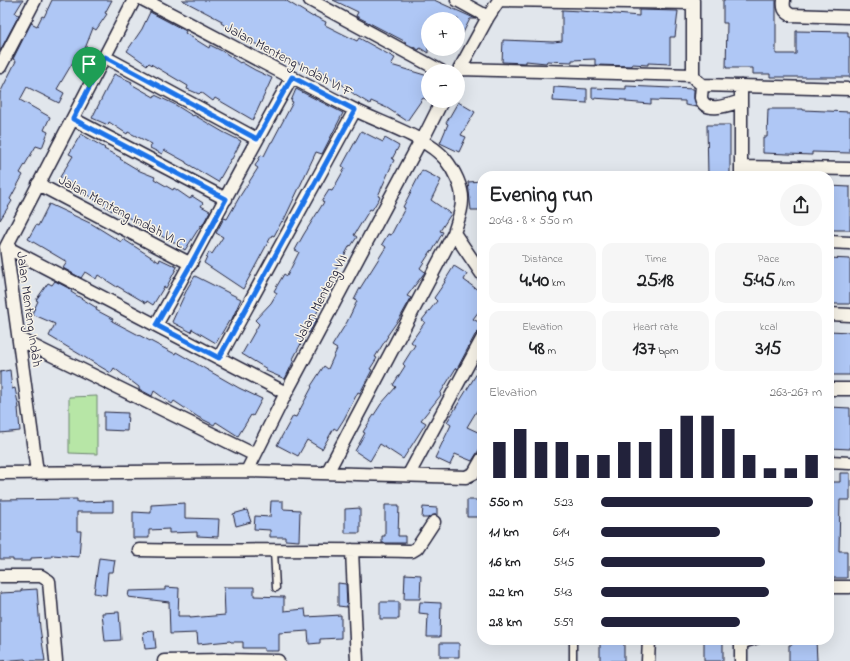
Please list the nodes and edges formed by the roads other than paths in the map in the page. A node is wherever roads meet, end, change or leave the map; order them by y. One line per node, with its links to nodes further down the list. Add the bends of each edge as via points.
1 (35, 0): 14 (street)
2 (134, 0): 11 (street, Jalan Menteng Indah)
3 (144, 0): 17 (street, Jalan Menteng Indah VI F)
4 (310, 0): 12 (street)
5 (457, 0): 9 (street)
6 (499, 0): 8 (street); 9 (street)
7 (784, 0): 10 (street, via 785,11 791,15)
8 (693, 1): 16 (street)
9 (488, 17): 13 (street)
10 (850, 17)
11 (105, 57): 24 (street, Jalan Menteng Indah); 25 (street)
12 (428, 64)
13 (462, 64)
14 (0, 67)
15 (465, 70): 16 (street)
16 (693, 75): 18 (street)
17 (292, 77): 23 (street, Jalan Menteng Indah VI F); 25 (street)
18 (702, 85): 19 (street); 21 (street, via 701,98 708,106 722,107)
19 (741, 86): 20 (street); 21 (street)
20 (850, 89)
21 (741, 101): 28 (street)
22 (439, 108): 26 (street)
23 (355, 110): 26 (street, Jalan Menteng Indah VI F); 42 (street)
24 (73, 119): 29 (street, Jalan Menteng Indah); 30 (street)
25 (257, 139): 30 (street)
26 (421, 140): 31 (street, Jalan Menteng Indah VI F, via 435,148 455,175 462,201); 45 (street, Jalan Menteng VII)
27 (850, 169): 28 (street)
28 (741, 171)
29 (38, 184): 34 (street, Jalan Menteng Indah); 35 (street, Jalan Menteng Indah VI C)
30 (226, 199): 35 (street)
31 (454, 233): 36 (street); 53 (street, Jalan Menteng Indah VI F)
32 (834, 242): 33 (street)
33 (850, 243)
34 (6, 247): 39 (street); 40 (street, Jalan Menteng Indah)
35 (191, 264): 39 (street)
36 (477, 267)
37 (834, 314): 38 (street)
38 (850, 315)
39 (156, 325): 42 (street)
40 (19, 339): 46 (street); 51 (street, Jalan Menteng Indah)
41 (477, 348): 54 (street)
42 (219, 358): 45 (street)
43 (834, 389): 44 (street)
44 (850, 389)
45 (286, 393): 46 (street, Jalan Menteng VII)
46 (255, 455): 50 (street, Jalan Menteng VII)
47 (834, 462): 48 (street)
48 (850, 463)
49 (477, 468): 54 (street, via 474,473 466,477)
50 (247, 471): 51 (street); 53 (street)
51 (37, 472): 52 (street)
52 (0, 473)
53 (327, 473): 54 (street)
54 (409, 474)
55 (434, 522): 57 (street, via 412,551)
56 (139, 550): 58 (street)
57 (352, 550): 58 (street); 69 (street)
58 (274, 551): 62 (lane)
59 (0, 576): 66 (street, via 41,576 49,581)
60 (834, 587): 61 (street)
61 (850, 587)
62 (276, 588)
63 (573, 645): 70 (lane)
64 (649, 645): 71 (street)
65 (741, 645): 72 (street)
66 (56, 661)
67 (164, 661): 68 (street)
68 (278, 661)
69 (357, 661)
70 (573, 661)
71 (648, 661)
72 (741, 661)

